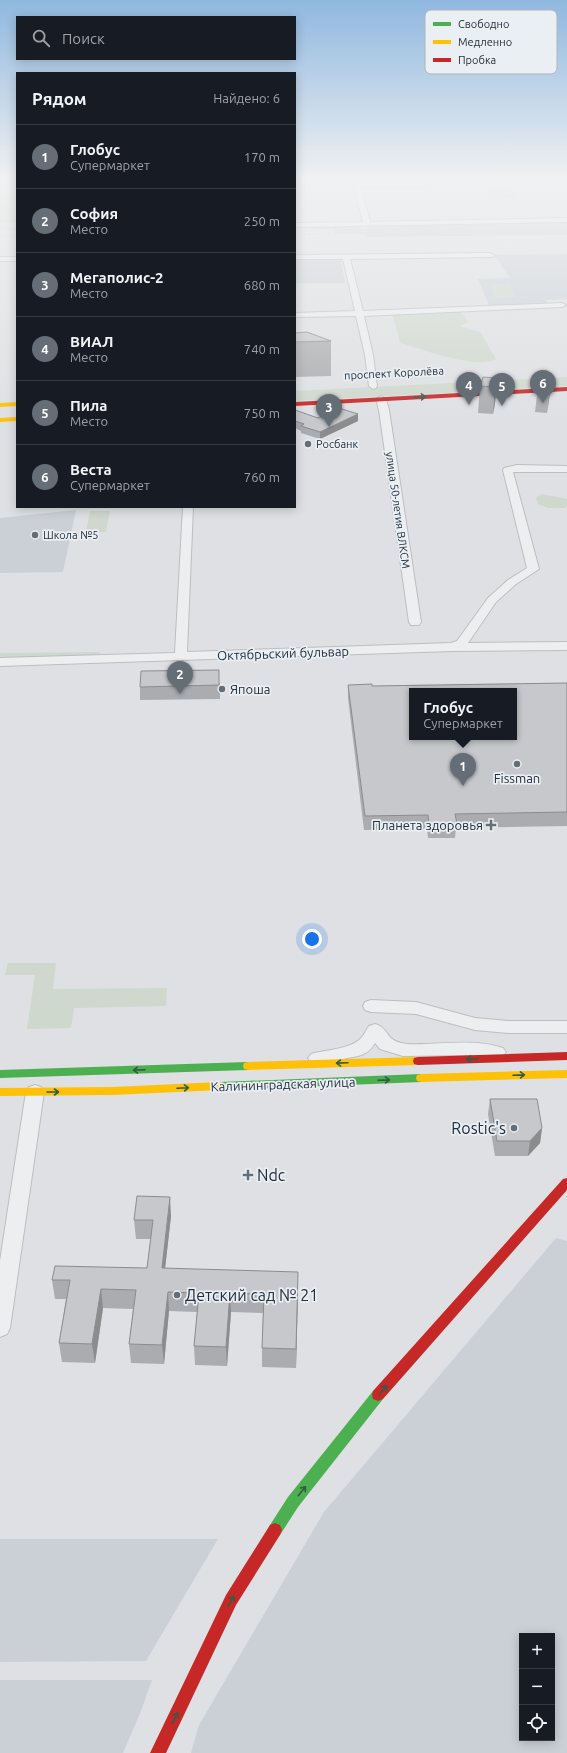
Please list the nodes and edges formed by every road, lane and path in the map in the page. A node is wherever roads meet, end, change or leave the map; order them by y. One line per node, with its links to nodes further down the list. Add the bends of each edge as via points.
1 (347, 261): 3 (street)
2 (562, 305): 3 (street)
3 (359, 314): 4 (street); 5 (street, via 369,355)
4 (296, 315)
5 (369, 386): 6 (main road, проспект Королёва)
6 (386, 386)
7 (567, 389): 8 (main road, проспект Королёва, one-way to 7)
8 (381, 399): 10 (main road, проспект Королёва); 16 (street, улица 50-летия ВЛКСМ)
9 (16, 404): 11 (main road)
10 (296, 404)
11 (0, 405)
12 (16, 419): 13 (main road)
13 (0, 420)
14 (567, 470): 18 (street, via 508,470 533,569 512,582 492,600 460,644)
15 (188, 508): 19 (street)
16 (415, 622)
17 (567, 646): 18 (street, Октябрьский бульвар)
18 (452, 647): 19 (street, Октябрьский бульвар)
19 (181, 656): 20 (street, Октябрьский бульвар)
20 (0, 662)
21 (372, 1006): 22 (street, via 416,1008 475,1024)
22 (567, 1027)
23 (567, 1056): 24 (main road, Калининградская улица)
24 (522, 1058): 25 (main road, Калининградская улица, one-way to 25); 25 (street, Калининградская улица, via 471,1049 404,1050 386,1045 374,1030 366,1044 358,1050)
25 (289, 1064): 28 (main road, Калининградская улица, one-way to 28)
26 (0, 1074): 28 (main road, Калининградская улица)
27 (567, 1074): 28 (main road, Калининградская улица, one-way to 27, via 113,1091)
28 (36, 1082): 29 (main road, Калининградская улица); 31 (street)
29 (0, 1092)
30 (567, 1182): 32 (main road, one-way to 30, via 231,1600 293,1502 380,1393)
31 (0, 1328)
32 (158, 1753)

